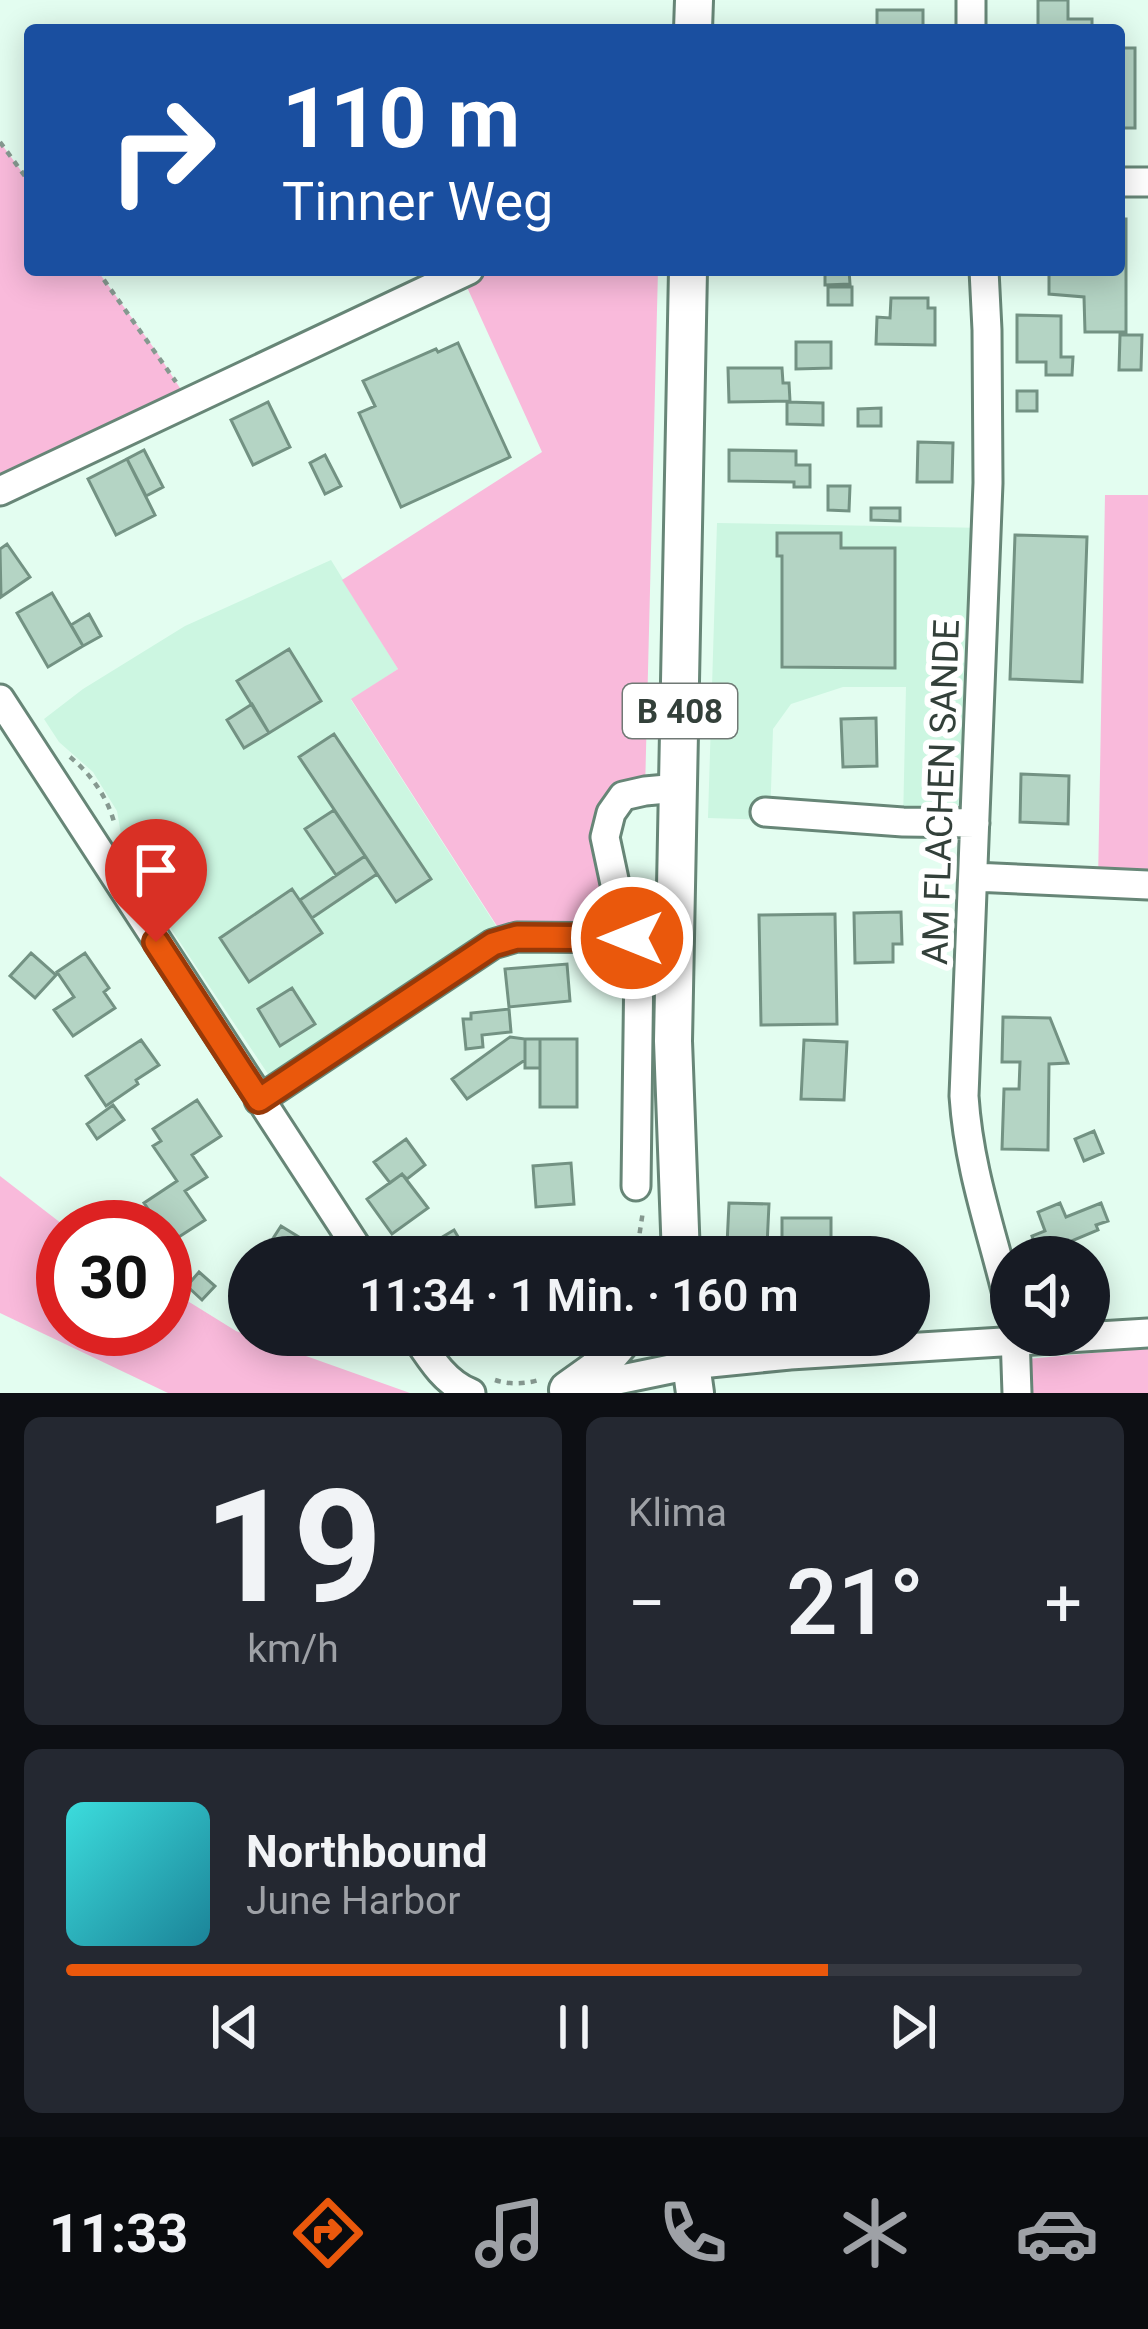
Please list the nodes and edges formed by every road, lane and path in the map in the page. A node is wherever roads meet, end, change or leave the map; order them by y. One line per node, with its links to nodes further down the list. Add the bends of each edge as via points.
1 (0, 142): 2 (path)
2 (24, 174)
3 (101, 276): 7 (path)
4 (456, 276): 7 (street)
5 (688, 276): 10 (main road, B 408)
6 (984, 276): 12 (street, AM FLACHEN SANDE, via 988,483)
7 (189, 402): 8 (street)
8 (0, 491)
9 (0, 699): 16 (street)
10 (678, 788): 15 (street, via 623,796 610,813 605,837); 17 (main road, B 408)
11 (765, 812): 12 (street)
12 (975, 823): 13 (street, AM FLACHEN SANDE)
13 (973, 877): 14 (street); 22 (street, AM FLACHEN SANDE, via 964,1096)
14 (1148, 885)
15 (632, 938): 16 (street, via 493,944); 18 (street, via 639,960)
16 (259, 1100): 19 (street)
17 (675, 1153): 20 (main road); 21 (main road, B 408)
18 (636, 1186)
19 (349, 1236)
20 (661, 1236)
21 (680, 1236)
22 (991, 1236)
23 (1148, 1333): 24 (street)
24 (1110, 1334)
25 (990, 1340): 29 (street)
26 (430, 1356): 30 (street, via 460,1388)
27 (608, 1356): 31 (main road)
28 (1015, 1356): 32 (street)
29 (691, 1364): 31 (street)
30 (482, 1386): 31 (path)
31 (558, 1386)
32 (1016, 1393)

